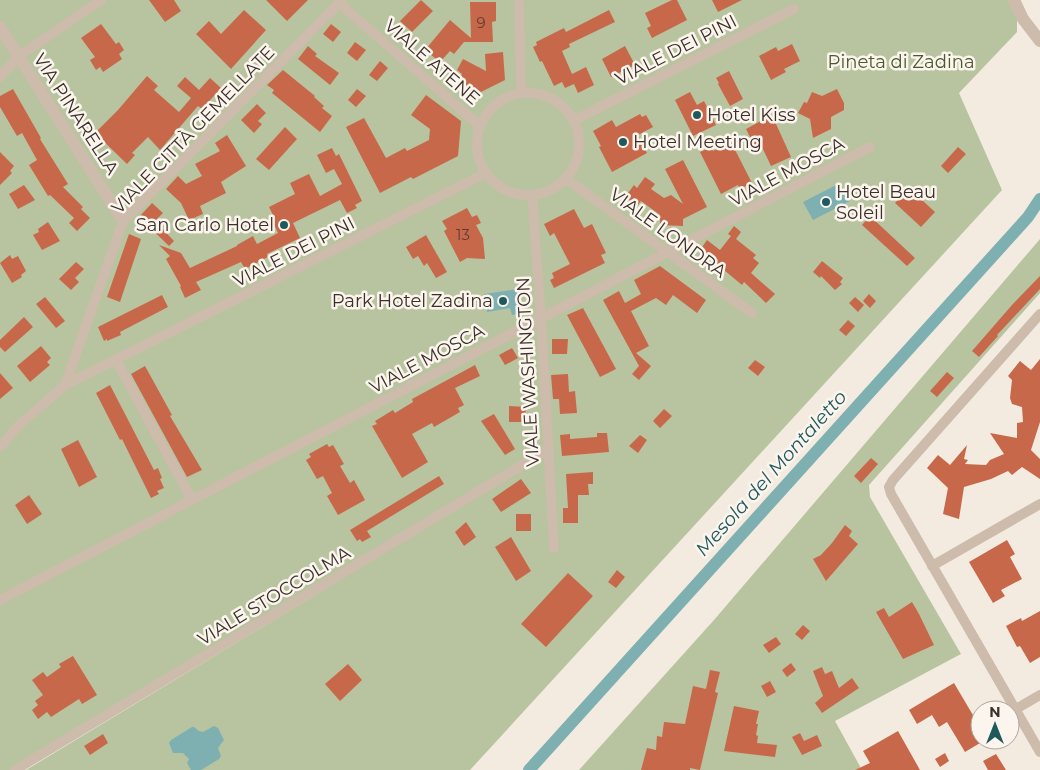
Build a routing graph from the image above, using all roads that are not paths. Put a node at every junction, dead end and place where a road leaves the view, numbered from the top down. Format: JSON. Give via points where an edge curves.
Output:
{"nodes":[{"id":1,"x":101,"y":0,"type":"edge"},
{"id":2,"x":520,"y":0,"type":"edge"},
{"id":3,"x":1014,"y":0,"type":"edge"},
{"id":4,"x":341,"y":1,"type":"edge"},
{"id":5,"x":794,"y":9,"type":"dead end"},
{"id":6,"x":0,"y":27,"type":"edge"},
{"id":7,"x":1040,"y":41,"type":"edge"},
{"id":8,"x":18,"y":57,"type":"junction"},
{"id":9,"x":0,"y":77,"type":"edge"},
{"id":10,"x":520,"y":93,"type":"junction"},
{"id":11,"x":573,"y":120,"type":"junction"},
{"id":12,"x":480,"y":126,"type":"junction"},
{"id":13,"x":870,"y":147,"type":"dead end"},
{"id":14,"x":486,"y":173,"type":"junction"},
{"id":15,"x":565,"y":178,"type":"junction"},
{"id":16,"x":532,"y":194,"type":"junction"},
{"id":17,"x":123,"y":220,"type":"junction"},
{"id":18,"x":667,"y":253,"type":"junction"},
{"id":19,"x":752,"y":313,"type":"dead end"},
{"id":20,"x":1040,"y":314,"type":"edge"},
{"id":21,"x":542,"y":318,"type":"junction"},
{"id":22,"x":116,"y":360,"type":"junction"},
{"id":23,"x":65,"y":385,"type":"junction"},
{"id":24,"x":0,"y":447,"type":"edge"},
{"id":25,"x":549,"y":449,"type":"junction"},
{"id":26,"x":192,"y":500,"type":"junction"},
{"id":27,"x":1040,"y":504,"type":"edge"},
{"id":28,"x":554,"y":548,"type":"dead end"},
{"id":29,"x":932,"y":566,"type":"junction"},
{"id":30,"x":0,"y":600,"type":"edge"},
{"id":31,"x":1040,"y":695,"type":"edge"},
{"id":32,"x":1011,"y":700,"type":"edge"},
{"id":33,"x":1020,"y":707,"type":"edge"},
{"id":34,"x":1020,"y":716,"type":"edge"},
{"id":35,"x":1040,"y":752,"type":"edge"},
{"id":36,"x":15,"y":770,"type":"edge"}],
"edges":[{"from":1,"to":8,"type":"street"},
{"from":2,"to":10,"type":"street"},
{"from":3,"to":7,"type":"street","via":[[1023,19]]},
{"from":4,"to":12,"type":"street","name":"VIALE ATENE"},
{"from":4,"to":17,"type":"street","name":"VIALE CITTÀ GEMELLATE"},
{"from":5,"to":11,"type":"street","name":"VIALE DEI PINI"},
{"from":6,"to":8,"type":"street","name":"VIA PINARELLA"},
{"from":8,"to":9,"type":"street"},
{"from":8,"to":17,"type":"street","name":"VIA PINARELLA"},
{"from":10,"to":11,"type":"street","via":[[551,98]]},
{"from":10,"to":12,"type":"street","via":[[496,104]]},
{"from":11,"to":15,"type":"street","via":[[578,135],[578,151],[574,166]]},
{"from":12,"to":14,"type":"street","via":[[477,150]]},
{"from":13,"to":18,"type":"street","name":"VIALE MOSCA"},
{"from":14,"to":16,"type":"street","via":[[498,185],[514,193]]},
{"from":14,"to":22,"type":"street","name":"VIALE DEI PINI"},
{"from":15,"to":16,"type":"street","via":[[551,188]]},
{"from":15,"to":18,"type":"street","name":"VIALE LONDRA"},
{"from":16,"to":21,"type":"street","name":"VIALE WASHINGTON"},
{"from":17,"to":23,"type":"street","name":"VIALE CITTÀ GEMELLATE"},
{"from":18,"to":19,"type":"street","name":"VIALE LONDRA"},
{"from":18,"to":21,"type":"street","name":"VIALE MOSCA"},
{"from":20,"to":29,"type":"street","via":[[893,480],[890,494]]},
{"from":21,"to":25,"type":"street","name":"VIALE WASHINGTON"},
{"from":21,"to":26,"type":"street","name":"VIALE MOSCA"},
{"from":22,"to":23,"type":"street","name":"VIALE DEI PINI"},
{"from":22,"to":26,"type":"street"},
{"from":23,"to":24,"type":"street","name":"VIALE DEI PINI","via":[[18,426]]},
{"from":25,"to":28,"type":"street","name":"VIALE WASHINGTON"},
{"from":25,"to":36,"type":"street","name":"VIALE STOCCOLMA"},
{"from":26,"to":30,"type":"street","name":"VIALE MOSCA"},
{"from":27,"to":29,"type":"street"},
{"from":29,"to":32,"type":"street"},
{"from":31,"to":33,"type":"street"},
{"from":34,"to":35,"type":"street"}]}
